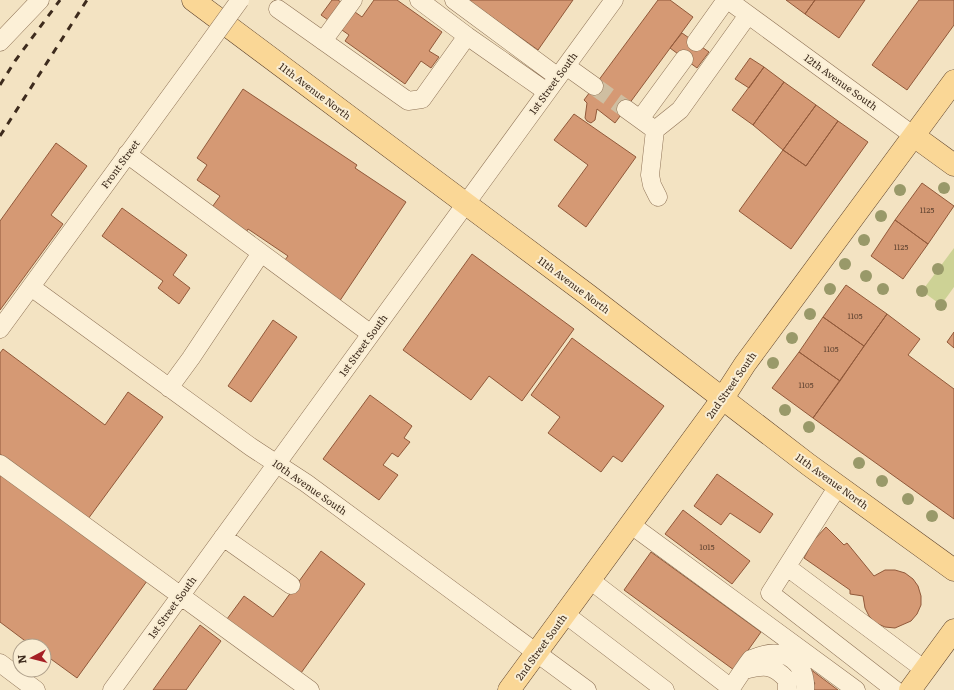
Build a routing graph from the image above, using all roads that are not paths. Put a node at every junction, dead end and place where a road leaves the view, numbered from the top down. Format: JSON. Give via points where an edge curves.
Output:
{"nodes":[{"id":1,"x":40,"y":0,"type":"edge"},
{"id":2,"x":194,"y":0,"type":"edge"},
{"id":3,"x":240,"y":0,"type":"edge"},
{"id":4,"x":353,"y":0,"type":"edge"},
{"id":5,"x":420,"y":0,"type":"edge"},
{"id":6,"x":454,"y":0,"type":"edge"},
{"id":7,"x":614,"y":0,"type":"edge"},
{"id":8,"x":727,"y":0,"type":"edge"},
{"id":9,"x":278,"y":9,"type":"dead end"},
{"id":10,"x":748,"y":15,"type":"junction"},
{"id":11,"x":467,"y":36,"type":"junction"},
{"id":12,"x":323,"y":41,"type":"junction"},
{"id":13,"x":0,"y":42,"type":"edge"},
{"id":14,"x":696,"y":42,"type":"dead end"},
{"id":15,"x":684,"y":59,"type":"dead end"},
{"id":16,"x":562,"y":71,"type":"junction"},
{"id":17,"x":954,"y":81,"type":"edge"},
{"id":18,"x":594,"y":86,"type":"tunnel mouth"},
{"id":19,"x":547,"y":92,"type":"junction"},
{"id":20,"x":626,"y":109,"type":"tunnel mouth"},
{"id":21,"x":640,"y":119,"type":"junction"},
{"id":22,"x":655,"y":130,"type":"junction"},
{"id":23,"x":914,"y":136,"type":"junction"},
{"id":24,"x":127,"y":154,"type":"junction"},
{"id":25,"x":954,"y":165,"type":"edge"},
{"id":26,"x":658,"y":198,"type":"dead end"},
{"id":27,"x":465,"y":204,"type":"junction"},
{"id":28,"x":261,"y":253,"type":"junction"},
{"id":29,"x":31,"y":287,"type":"junction"},
{"id":30,"x":0,"y":329,"type":"edge"},
{"id":31,"x":371,"y":334,"type":"junction"},
{"id":32,"x":169,"y":388,"type":"junction"},
{"id":33,"x":723,"y":398,"type":"junction"},
{"id":34,"x":0,"y":464,"type":"edge"},
{"id":35,"x":276,"y":464,"type":"junction"},
{"id":36,"x":838,"y":486,"type":"junction"},
{"id":37,"x":630,"y":524,"type":"junction"},
{"id":38,"x":223,"y":537,"type":"junction"},
{"id":39,"x":787,"y":567,"type":"junction"},
{"id":40,"x":954,"y":570,"type":"edge"},
{"id":41,"x":590,"y":580,"type":"junction"},
{"id":42,"x":291,"y":585,"type":"dead end"},
{"id":43,"x":770,"y":593,"type":"junction"},
{"id":44,"x":180,"y":595,"type":"junction"},
{"id":45,"x":565,"y":614,"type":"junction"},
{"id":46,"x":754,"y":615,"type":"junction"},
{"id":47,"x":954,"y":630,"type":"edge"},
{"id":48,"x":537,"y":653,"type":"junction"},
{"id":49,"x":0,"y":663,"type":"edge"},
{"id":50,"x":744,"y":670,"type":"junction"},
{"id":51,"x":925,"y":670,"type":"junction"},
{"id":52,"x":730,"y":689,"type":"edge"},
{"id":53,"x":36,"y":690,"type":"edge"},
{"id":54,"x":112,"y":690,"type":"edge"},
{"id":55,"x":310,"y":690,"type":"edge"},
{"id":56,"x":509,"y":690,"type":"edge"},
{"id":57,"x":588,"y":690,"type":"edge"},
{"id":58,"x":665,"y":690,"type":"edge"},
{"id":59,"x":787,"y":690,"type":"edge"},
{"id":60,"x":805,"y":690,"type":"edge"},
{"id":61,"x":856,"y":690,"type":"edge"},
{"id":62,"x":895,"y":690,"type":"edge"},
{"id":63,"x":910,"y":690,"type":"edge"}],
"edges":[{"from":1,"to":13,"type":"street"},
{"from":2,"to":27,"type":"main road","name":"11th Avenue North"},
{"from":3,"to":24,"type":"street","name":"Front Street","bridge":true},
{"from":4,"to":12,"type":"street"},
{"from":5,"to":11,"type":"street"},
{"from":6,"to":16,"type":"street"},
{"from":7,"to":16,"type":"street","name":"1st Street South"},
{"from":8,"to":10,"type":"street","name":"12th Avenue South"},
{"from":8,"to":14,"type":"street"},
{"from":9,"to":12,"type":"street"},
{"from":10,"to":22,"type":"street","via":[[680,110]]},
{"from":10,"to":23,"type":"street","name":"12th Avenue South"},
{"from":11,"to":12,"type":"street","via":[[422,99],[408,101]]},
{"from":11,"to":19,"type":"street"},
{"from":15,"to":21,"type":"street"},
{"from":16,"to":18,"type":"street"},
{"from":16,"to":19,"type":"street","name":"1st Street South"},
{"from":17,"to":23,"type":"main road","name":"2nd Street South"},
{"from":19,"to":27,"type":"street","name":"1st Street South"},
{"from":20,"to":21,"type":"street"},
{"from":21,"to":22,"type":"street"},
{"from":22,"to":26,"type":"street","via":[[650,175]]},
{"from":23,"to":25,"type":"main road","name":"12th Avenue South"},
{"from":23,"to":33,"type":"main road","name":"2nd Street South","via":[[745,364]]},
{"from":24,"to":28,"type":"street"},
{"from":24,"to":29,"type":"street","name":"Front Street"},
{"from":27,"to":31,"type":"street","name":"1st Street South"},
{"from":27,"to":33,"type":"main road","name":"11th Avenue North"},
{"from":28,"to":31,"type":"street"},
{"from":28,"to":32,"type":"street","via":[[192,358]]},
{"from":29,"to":30,"type":"street","name":"Front Street"},
{"from":29,"to":32,"type":"street","name":"10th Avenue South"},
{"from":31,"to":35,"type":"street","name":"1st Street South"},
{"from":32,"to":35,"type":"street","name":"10th Avenue South"},
{"from":33,"to":36,"type":"main road","name":"11th Avenue North"},
{"from":33,"to":37,"type":"main road","name":"2nd Street South"},
{"from":34,"to":44,"type":"street"},
{"from":35,"to":38,"type":"street","name":"1st Street South"},
{"from":35,"to":48,"type":"street","name":"10th Avenue South","via":[[306,483]]},
{"from":36,"to":39,"type":"street"},
{"from":36,"to":40,"type":"main road","name":"11th Avenue North"},
{"from":37,"to":41,"type":"main road","name":"2nd Street South"},
{"from":37,"to":46,"type":"street"},
{"from":38,"to":42,"type":"street"},
{"from":38,"to":44,"type":"street","name":"1st Street South"},
{"from":39,"to":43,"type":"street"},
{"from":39,"to":51,"type":"street"},
{"from":41,"to":45,"type":"main road","name":"2nd Street South"},
{"from":41,"to":52,"type":"street"},
{"from":43,"to":46,"type":"street"},
{"from":43,"to":62,"type":"street"},
{"from":44,"to":54,"type":"street","name":"1st Street South"},
{"from":44,"to":55,"type":"street"},
{"from":45,"to":48,"type":"main road","name":"2nd Street South"},
{"from":45,"to":58,"type":"street"},
{"from":46,"to":61,"type":"street"},
{"from":47,"to":51,"type":"main road"},
{"from":48,"to":56,"type":"main road","name":"2nd Street South"},
{"from":48,"to":57,"type":"street","name":"10th Avenue South"},
{"from":49,"to":53,"type":"street"},
{"from":50,"to":52,"type":"street"},
{"from":50,"to":59,"type":"street","via":[[756,667],[772,668],[787,680]]},
{"from":50,"to":60,"type":"street","via":[[750,660],[775,653],[782,654],[799,666],[804,677]]},
{"from":51,"to":63,"type":"main road"}]}
